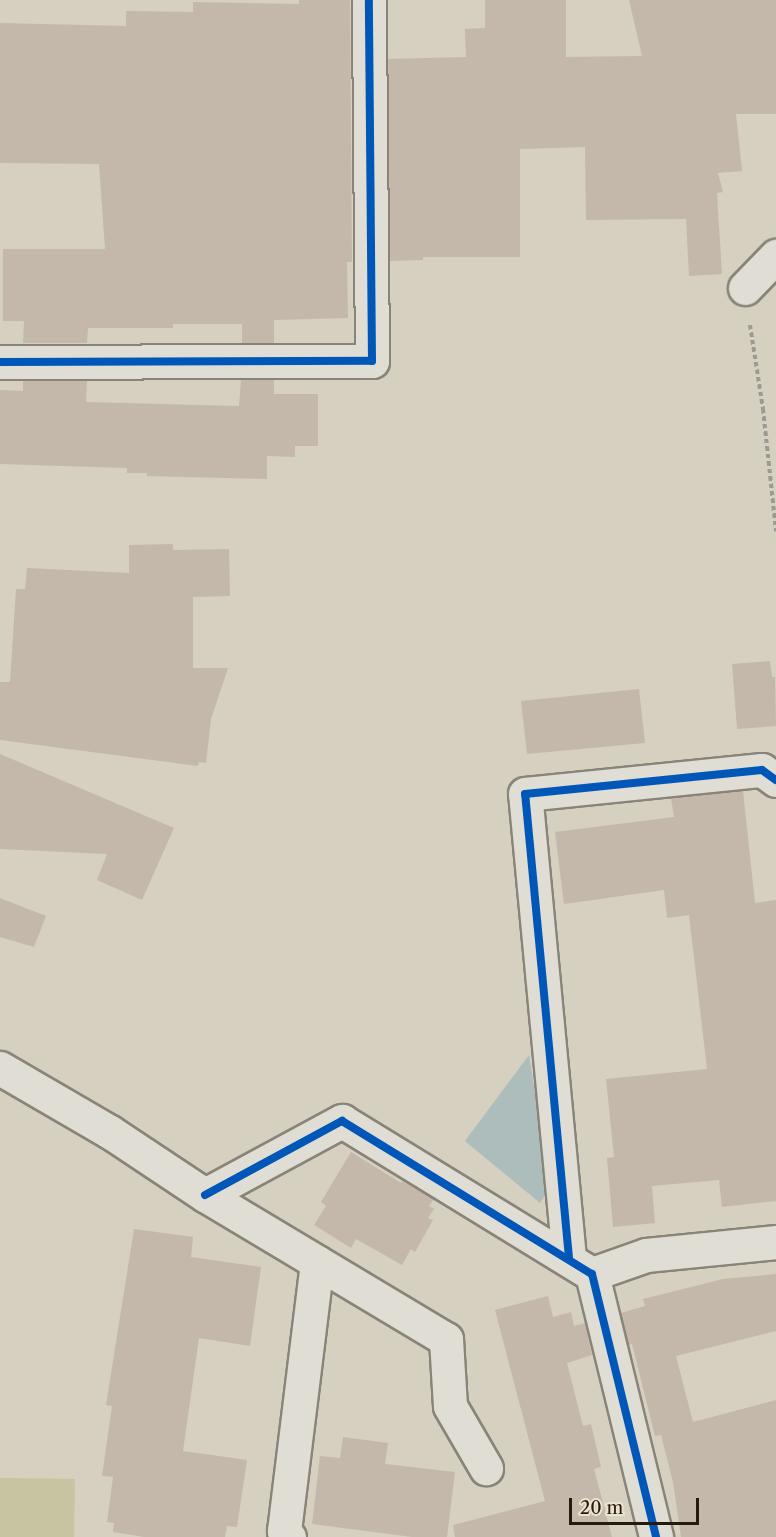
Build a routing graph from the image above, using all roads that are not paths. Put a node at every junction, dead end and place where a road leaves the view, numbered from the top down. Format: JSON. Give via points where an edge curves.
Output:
{"nodes":[{"id":1,"x":369,"y":0,"type":"edge"},
{"id":2,"x":776,"y":256,"type":"edge"},
{"id":3,"x":745,"y":288,"type":"road end"},
{"id":4,"x":0,"y":362,"type":"edge"},
{"id":5,"x":776,"y":780,"type":"edge"},
{"id":6,"x":0,"y":1068,"type":"edge"},
{"id":7,"x":205,"y":1195,"type":"junction"},
{"id":8,"x":776,"y":1242,"type":"edge"},
{"id":9,"x":317,"y":1262,"type":"junction"},
{"id":10,"x":581,"y":1266,"type":"junction"},
{"id":11,"x":486,"y":1468,"type":"dead end"},
{"id":12,"x":289,"y":1537,"type":"edge"},
{"id":13,"x":656,"y":1537,"type":"edge"}],
"edges":[{"from":1,"to":4,"type":"street","via":[[372,361]]},
{"from":2,"to":3,"type":"street"},
{"from":5,"to":10,"type":"street","via":[[762,770],[525,794]]},
{"from":6,"to":7,"type":"street","via":[[110,1132]]},
{"from":7,"to":9,"type":"street"},
{"from":7,"to":10,"type":"street","via":[[342,1121]]},
{"from":8,"to":10,"type":"street"},
{"from":9,"to":11,"type":"street","via":[[446,1339],[450,1406]]},
{"from":9,"to":12,"type":"street","via":[[284,1531]]},
{"from":10,"to":13,"type":"street"}]}
